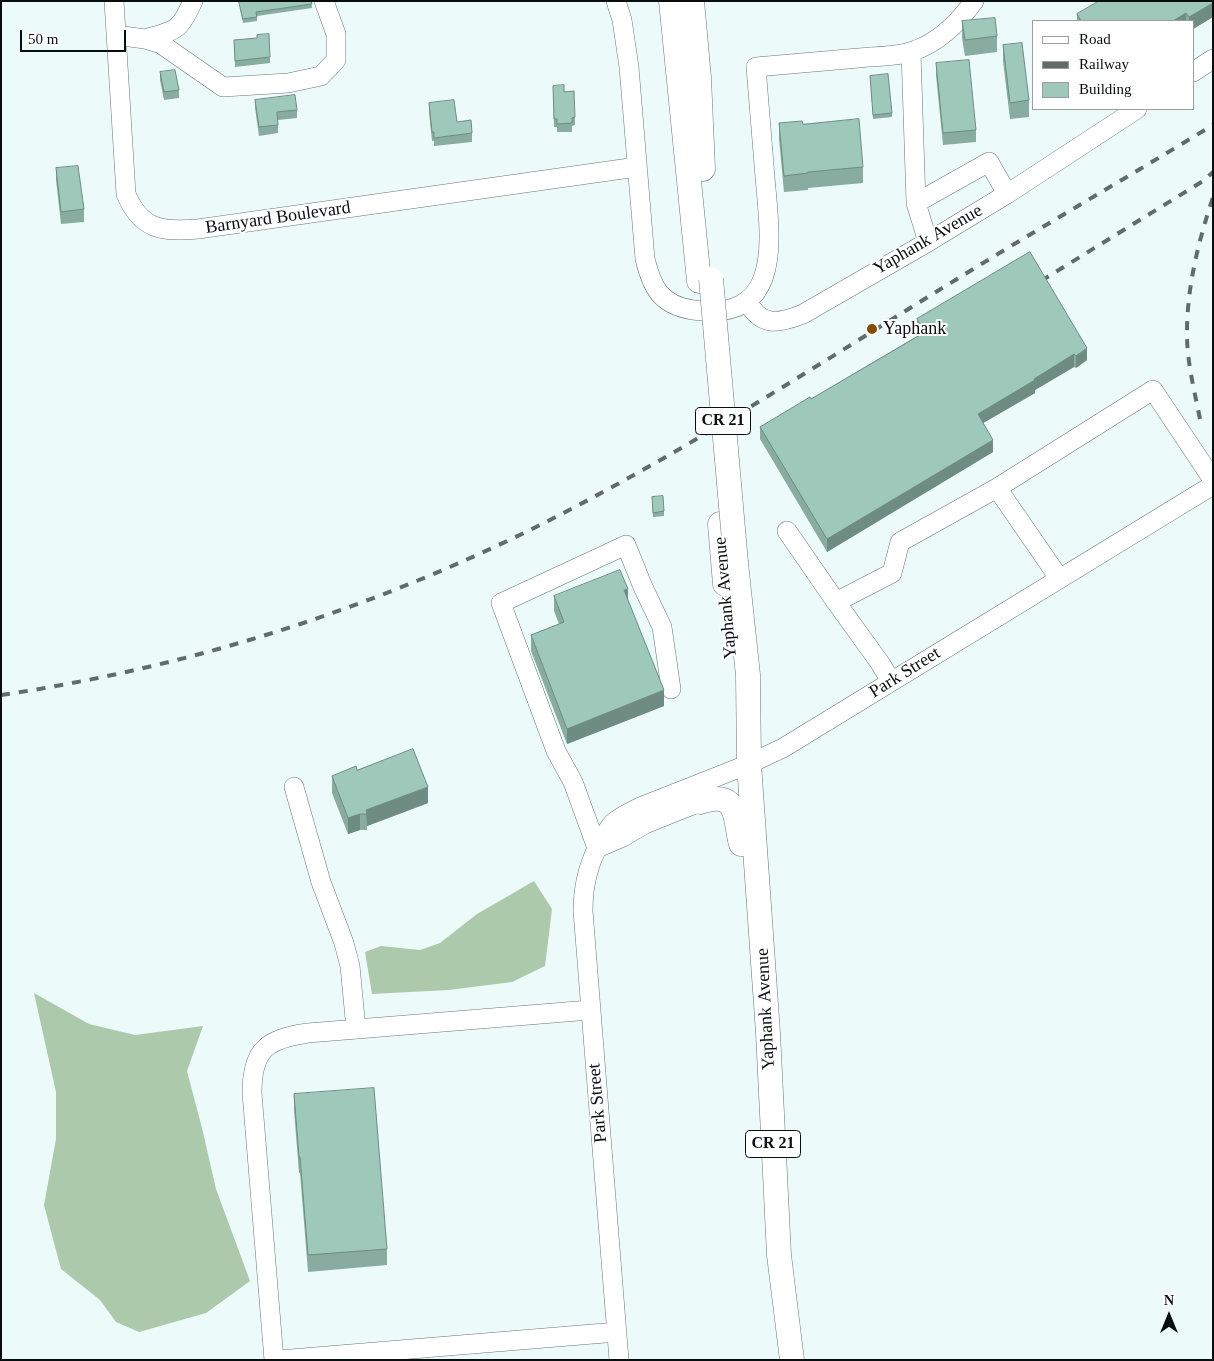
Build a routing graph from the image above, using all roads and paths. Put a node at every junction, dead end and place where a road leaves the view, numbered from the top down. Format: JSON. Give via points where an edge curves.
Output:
{"nodes":[{"id":1,"x":114,"y":1,"type":"edge"},
{"id":2,"x":193,"y":1,"type":"edge"},
{"id":3,"x":324,"y":1,"type":"edge"},
{"id":4,"x":616,"y":1,"type":"edge"},
{"id":5,"x":671,"y":1,"type":"edge"},
{"id":6,"x":692,"y":1,"type":"edge"},
{"id":7,"x":974,"y":1,"type":"edge"},
{"id":8,"x":116,"y":35,"type":"junction"},
{"id":9,"x":145,"y":39,"type":"junction"},
{"id":10,"x":911,"y":52,"type":"junction"},
{"id":11,"x":1213,"y":59,"type":"edge"},
{"id":12,"x":1194,"y":71,"type":"edge"},
{"id":13,"x":1135,"y":110,"type":"edge"},
{"id":14,"x":637,"y":167,"type":"junction"},
{"id":15,"x":1007,"y":194,"type":"junction"},
{"id":16,"x":916,"y":204,"type":"junction"},
{"id":17,"x":928,"y":242,"type":"junction"},
{"id":18,"x":705,"y":280,"type":"junction"},
{"id":19,"x":747,"y":301,"type":"junction"},
{"id":20,"x":1213,"y":480,"type":"edge"},
{"id":21,"x":1213,"y":485,"type":"edge"},
{"id":22,"x":997,"y":488,"type":"junction"},
{"id":23,"x":787,"y":531,"type":"dead end"},
{"id":24,"x":1060,"y":578,"type":"junction"},
{"id":25,"x":836,"y":602,"type":"junction"},
{"id":26,"x":891,"y":681,"type":"junction"},
{"id":27,"x":672,"y":689,"type":"dead end"},
{"id":28,"x":749,"y":764,"type":"junction"},
{"id":29,"x":294,"y":787,"type":"dead end"},
{"id":30,"x":700,"y":802,"type":"joint"},
{"id":31,"x":597,"y":848,"type":"junction"},
{"id":32,"x":760,"y":908,"type":"junction"},
{"id":33,"x":590,"y":1010,"type":"junction"},
{"id":34,"x":356,"y":1029,"type":"junction"},
{"id":35,"x":779,"y":1254,"type":"junction"},
{"id":36,"x":617,"y":1332,"type":"junction"},
{"id":37,"x":274,"y":1360,"type":"edge"},
{"id":38,"x":279,"y":1360,"type":"edge"},
{"id":39,"x":619,"y":1360,"type":"edge"},
{"id":40,"x":776,"y":1360,"type":"edge"},
{"id":41,"x":792,"y":1360,"type":"edge"}],
"edges":[{"from":1,"to":8,"type":"street","name":"Barnyard Boulevard"},
{"from":2,"to":9,"type":"street","via":[[176,30]]},
{"from":3,"to":9,"type":"street","via":[[336,34],[336,60],[321,76],[288,83],[223,87],[161,44]]},
{"from":4,"to":14,"type":"street","via":[[629,67]]},
{"from":5,"to":18,"type":"main road","name":"Yaphank Avenue","number":"CR 21"},
{"from":6,"to":18,"type":"main road","name":"Yaphank Avenue","number":"CR 21","via":[[699,78]]},
{"from":7,"to":10,"type":"street","via":[[948,30]]},
{"from":8,"to":9,"type":"street"},
{"from":8,"to":14,"type":"street","name":"Barnyard Boulevard","via":[[126,194],[140,217],[155,227],[198,229]]},
{"from":10,"to":16,"type":"street"},
{"from":10,"to":19,"type":"street","via":[[756,66],[769,258],[763,281]]},
{"from":11,"to":12,"type":"street"},
{"from":13,"to":15,"type":"street","name":"Yaphank Avenue"},
{"from":14,"to":19,"type":"street","via":[[645,259],[653,286],[673,304],[695,310],[730,308]]},
{"from":15,"to":16,"type":"street","via":[[989,162]]},
{"from":15,"to":17,"type":"street","name":"Yaphank Avenue"},
{"from":16,"to":17,"type":"street"},
{"from":17,"to":19,"type":"street","name":"Yaphank Avenue","via":[[793,318],[765,320],[757,316]]},
{"from":18,"to":28,"type":"main road","name":"Yaphank Avenue","number":"CR 21","via":[[730,564],[748,675]]},
{"from":20,"to":22,"type":"street","via":[[1153,390]]},
{"from":21,"to":24,"type":"street","name":"Park Street"},
{"from":22,"to":24,"type":"street"},
{"from":22,"to":25,"type":"street","via":[[900,542],[892,573]]},
{"from":23,"to":25,"type":"street"},
{"from":24,"to":26,"type":"street","name":"Park Street"},
{"from":25,"to":26,"type":"street"},
{"from":26,"to":28,"type":"street","name":"Park Street","via":[[783,748]]},
{"from":27,"to":31,"type":"street","via":[[662,627],[626,545],[501,603],[556,751],[573,782]]},
{"from":28,"to":31,"type":"street","name":"Park Street","via":[[625,814],[612,824]]},
{"from":28,"to":32,"type":"main road","name":"Yaphank Avenue","number":"CR 21"},
{"from":29,"to":34,"type":"street","via":[[321,882],[350,966]]},
{"from":30,"to":31,"type":"street"},
{"from":30,"to":32,"type":"main road","via":[[723,800],[734,809],[738,835]]},
{"from":31,"to":33,"type":"street","name":"Park Street","via":[[586,876],[583,900]]},
{"from":32,"to":35,"type":"main road","name":"Yaphank Avenue","number":"CR 21"},
{"from":33,"to":34,"type":"street"},
{"from":33,"to":36,"type":"street","name":"Park Street"},
{"from":34,"to":37,"type":"street","via":[[283,1038],[260,1054],[253,1071],[252,1093]]},
{"from":35,"to":40,"type":"main road","name":"Yaphank Avenue","number":"CR 21"},
{"from":35,"to":41,"type":"main road","name":"Yaphank Avenue","number":"CR 21"},
{"from":36,"to":38,"type":"street"},
{"from":36,"to":39,"type":"street","name":"Park Street"}]}
